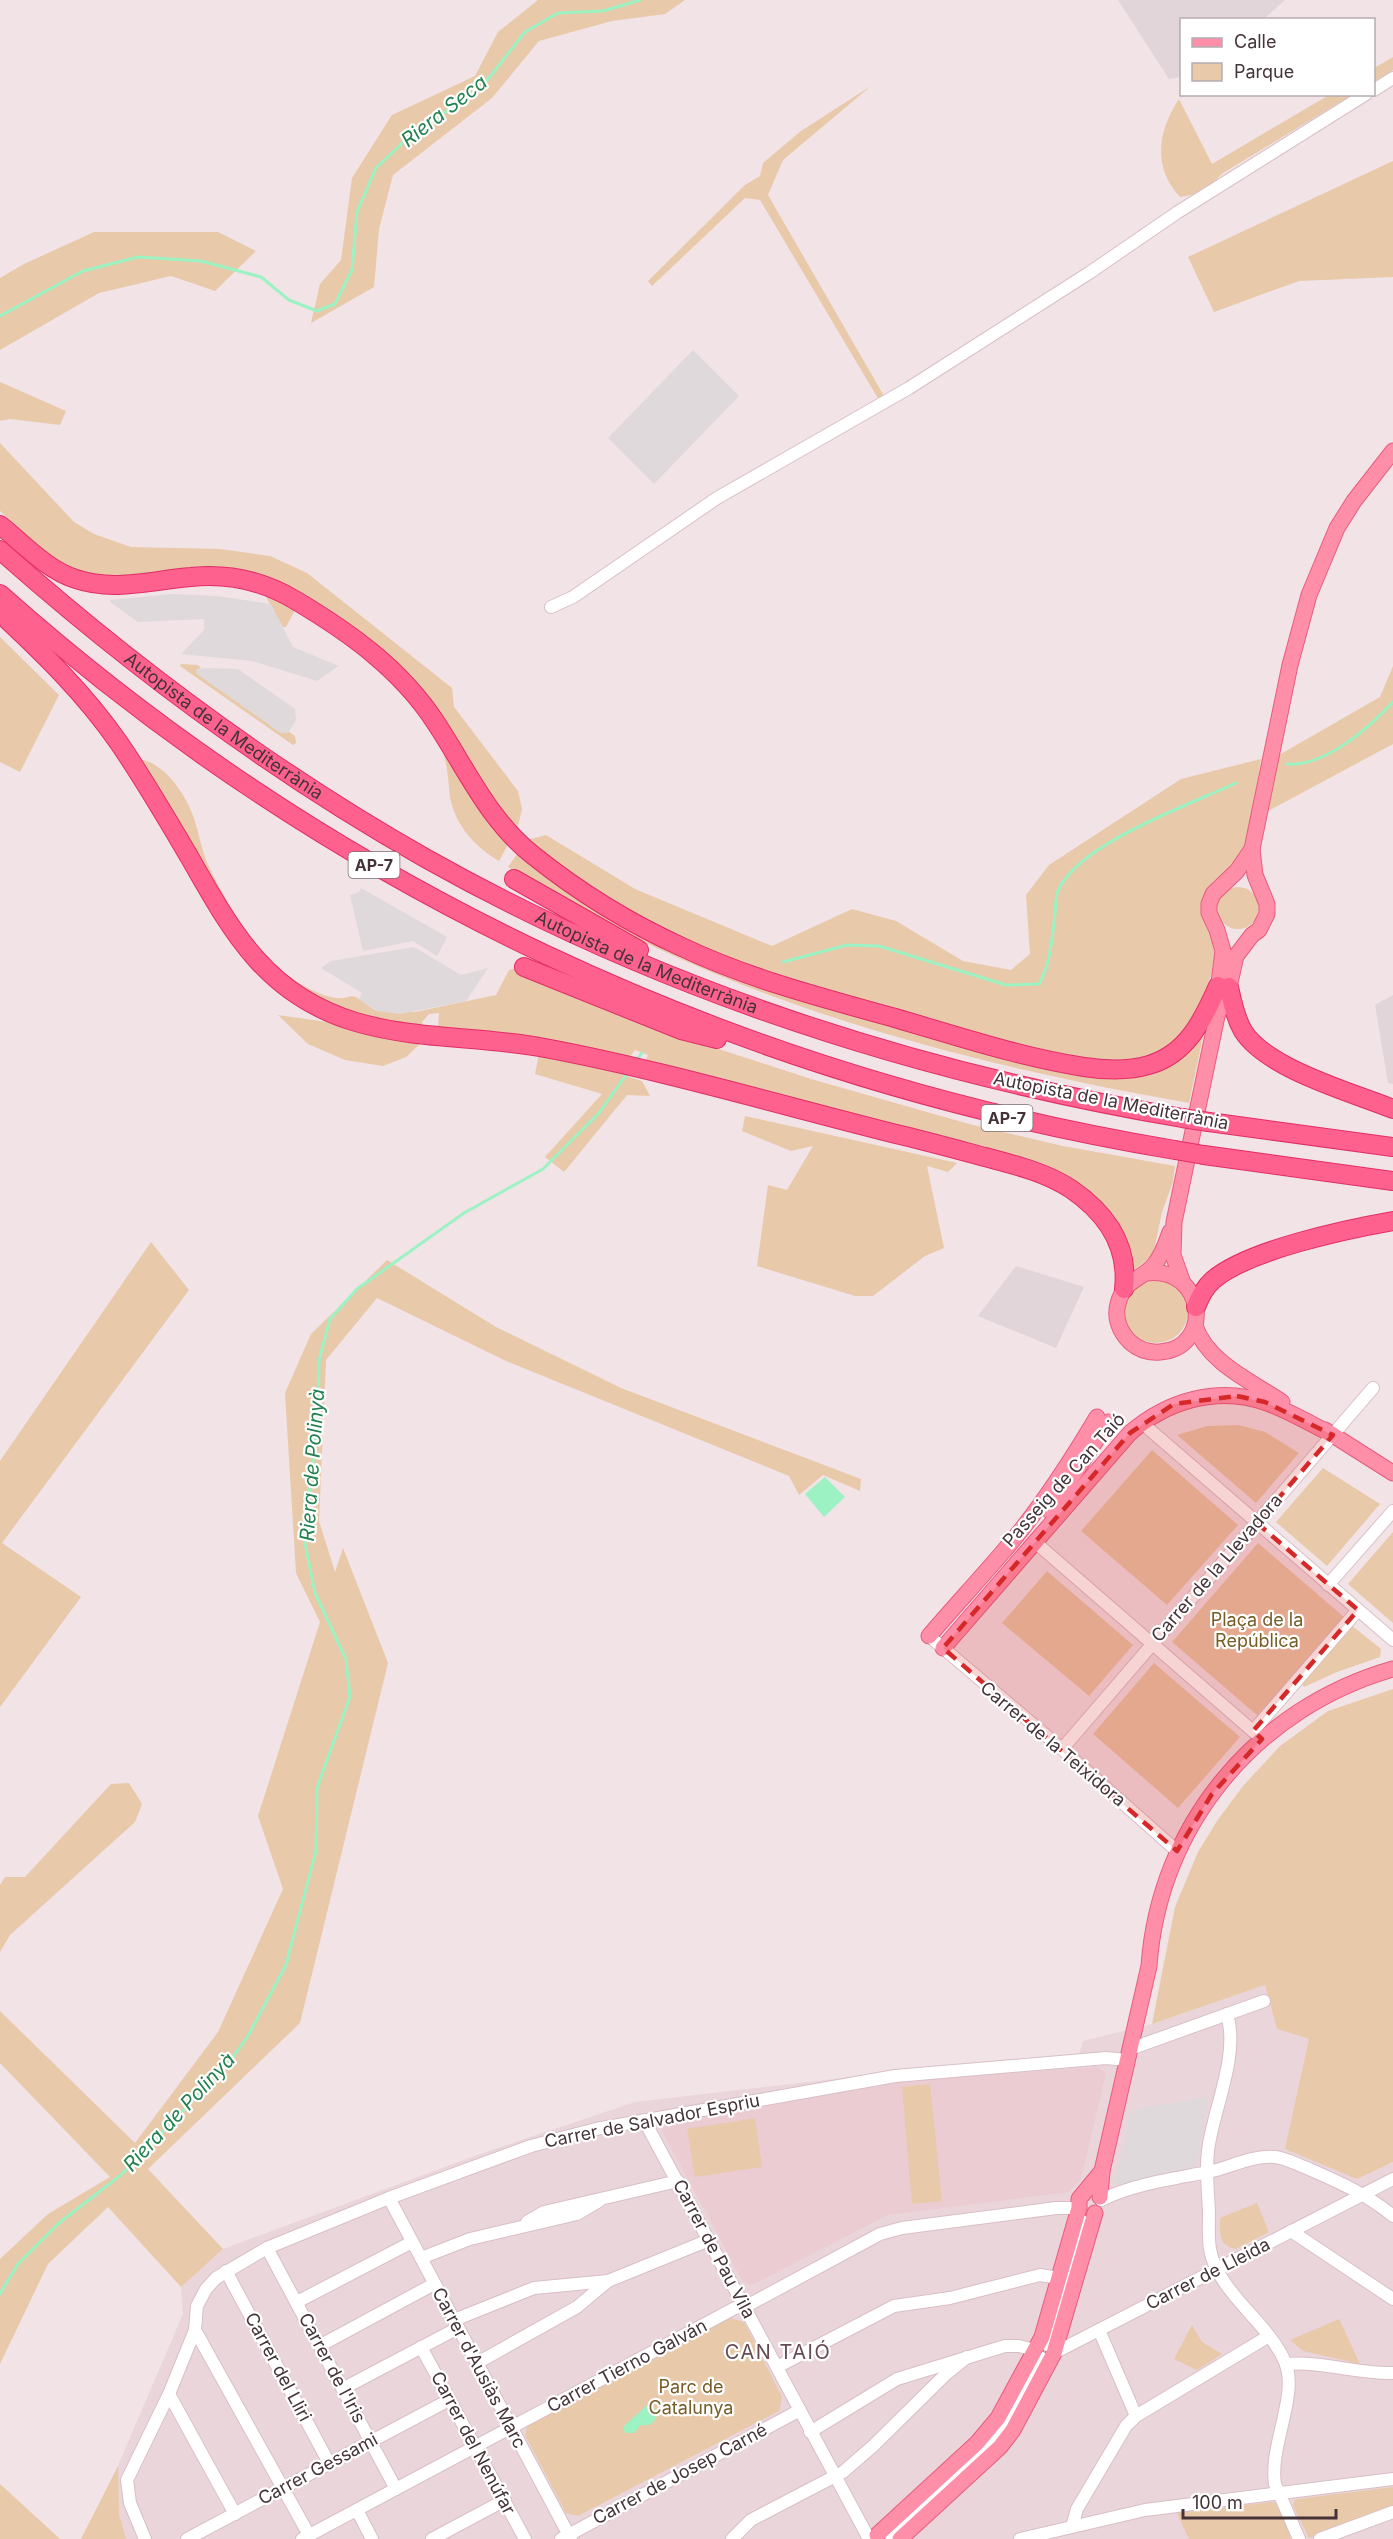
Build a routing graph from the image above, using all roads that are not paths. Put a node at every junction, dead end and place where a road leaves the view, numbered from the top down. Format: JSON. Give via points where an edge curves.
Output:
{"nodes":[{"id":1,"x":1393,"y":78,"type":"edge"},
{"id":2,"x":1375,"y":89,"type":"edge"},
{"id":3,"x":1363,"y":96,"type":"edge"},
{"id":4,"x":1393,"y":451,"type":"edge"},
{"id":5,"x":0,"y":525,"type":"edge"},
{"id":6,"x":0,"y":532,"type":"edge"},
{"id":7,"x":0,"y":550,"type":"edge"},
{"id":8,"x":72,"y":588,"type":"dead end"},
{"id":9,"x":0,"y":594,"type":"edge"},
{"id":10,"x":551,"y":607,"type":"dead end"},
{"id":11,"x":0,"y":613,"type":"edge"},
{"id":12,"x":1252,"y":849,"type":"junction"},
{"id":13,"x":514,"y":879,"type":"dead end"},
{"id":14,"x":1220,"y":887,"type":"junction"},
{"id":15,"x":1263,"y":894,"type":"junction"},
{"id":16,"x":1217,"y":930,"type":"junction"},
{"id":17,"x":1252,"y":935,"type":"junction"},
{"id":18,"x":524,"y":967,"type":"dead end"},
{"id":19,"x":700,"y":987,"type":"junction"},
{"id":20,"x":1223,"y":987,"type":"junction"},
{"id":21,"x":795,"y":1057,"type":"junction"},
{"id":22,"x":1393,"y":1108,"type":"edge"},
{"id":23,"x":1393,"y":1147,"type":"edge"},
{"id":24,"x":1393,"y":1181,"type":"edge"},
{"id":25,"x":1393,"y":1221,"type":"edge"},
{"id":26,"x":1174,"y":1222,"type":"junction"},
{"id":27,"x":1146,"y":1273,"type":"junction"},
{"id":28,"x":1184,"y":1283,"type":"junction"},
{"id":29,"x":1125,"y":1289,"type":"junction"},
{"id":30,"x":1196,"y":1307,"type":"junction"},
{"id":31,"x":1195,"y":1326,"type":"junction"},
{"id":32,"x":1172,"y":1350,"type":"junction"},
{"id":33,"x":1215,"y":1358,"type":"junction"},
{"id":34,"x":1373,"y":1388,"type":"dead end"},
{"id":35,"x":1142,"y":1423,"type":"junction"},
{"id":36,"x":1333,"y":1435,"type":"junction"},
{"id":37,"x":1393,"y":1473,"type":"edge"},
{"id":38,"x":1393,"y":1511,"type":"edge"},
{"id":39,"x":1257,"y":1523,"type":"junction"},
{"id":40,"x":1035,"y":1542,"type":"junction"},
{"id":41,"x":1328,"y":1585,"type":"junction"},
{"id":42,"x":1358,"y":1610,"type":"junction"},
{"id":43,"x":929,"y":1636,"type":"joint"},
{"id":44,"x":1393,"y":1640,"type":"edge"},
{"id":45,"x":947,"y":1643,"type":"junction"},
{"id":46,"x":1152,"y":1644,"type":"junction"},
{"id":47,"x":1393,"y":1669,"type":"edge"},
{"id":48,"x":1257,"y":1735,"type":"junction"},
{"id":49,"x":1062,"y":1749,"type":"junction"},
{"id":50,"x":1177,"y":1851,"type":"junction"},
{"id":51,"x":1264,"y":2001,"type":"dead end"},
{"id":52,"x":1227,"y":2014,"type":"junction"},
{"id":53,"x":1128,"y":2054,"type":"junction"},
{"id":54,"x":644,"y":2120,"type":"junction"},
{"id":55,"x":1207,"y":2172,"type":"junction"},
{"id":56,"x":1393,"y":2179,"type":"edge"},
{"id":57,"x":678,"y":2181,"type":"junction"},
{"id":58,"x":1363,"y":2195,"type":"junction"},
{"id":59,"x":388,"y":2198,"type":"junction"},
{"id":60,"x":1088,"y":2206,"type":"junction"},
{"id":61,"x":1388,"y":2207,"type":"edge"},
{"id":62,"x":1059,"y":2209,"type":"junction"},
{"id":63,"x":1393,"y":2216,"type":"edge"},
{"id":64,"x":1291,"y":2231,"type":"junction"},
{"id":65,"x":709,"y":2240,"type":"junction"},
{"id":66,"x":412,"y":2242,"type":"junction"},
{"id":67,"x":267,"y":2247,"type":"junction"},
{"id":68,"x":421,"y":2258,"type":"junction"},
{"id":69,"x":1218,"y":2269,"type":"junction"},
{"id":70,"x":226,"y":2271,"type":"junction"},
{"id":71,"x":1059,"y":2278,"type":"junction"},
{"id":72,"x":608,"y":2281,"type":"junction"},
{"id":73,"x":434,"y":2284,"type":"junction"},
{"id":74,"x":1393,"y":2299,"type":"edge"},
{"id":75,"x":297,"y":2302,"type":"junction"},
{"id":76,"x":744,"y":2305,"type":"junction"},
{"id":77,"x":456,"y":2324,"type":"junction"},
{"id":78,"x":195,"y":2330,"type":"junction"},
{"id":79,"x":1099,"y":2330,"type":"junction"},
{"id":80,"x":1269,"y":2336,"type":"junction"},
{"id":81,"x":321,"y":2345,"type":"junction"},
{"id":82,"x":422,"y":2347,"type":"junction"},
{"id":83,"x":1045,"y":2352,"type":"junction"},
{"id":84,"x":967,"y":2357,"type":"junction"},
{"id":85,"x":477,"y":2363,"type":"junction"},
{"id":86,"x":1286,"y":2364,"type":"junction"},
{"id":87,"x":934,"y":2366,"type":"junction"},
{"id":88,"x":777,"y":2367,"type":"junction"},
{"id":89,"x":1393,"y":2373,"type":"edge"},
{"id":90,"x":933,"y":2386,"type":"junction"},
{"id":91,"x":344,"y":2388,"type":"junction"},
{"id":92,"x":169,"y":2394,"type":"junction"},
{"id":93,"x":449,"y":2400,"type":"junction"},
{"id":94,"x":800,"y":2410,"type":"junction"},
{"id":95,"x":1136,"y":2416,"type":"junction"},
{"id":96,"x":511,"y":2428,"type":"junction"},
{"id":97,"x":810,"y":2432,"type":"junction"},
{"id":98,"x":371,"y":2441,"type":"junction"},
{"id":99,"x":476,"y":2447,"type":"junction"},
{"id":100,"x":329,"y":2463,"type":"junction"},
{"id":101,"x":835,"y":2477,"type":"junction"},
{"id":102,"x":1393,"y":2479,"type":"edge"},
{"id":103,"x":284,"y":2487,"type":"junction"},
{"id":104,"x":396,"y":2489,"type":"junction"},
{"id":105,"x":1280,"y":2493,"type":"junction"},
{"id":106,"x":504,"y":2500,"type":"junction"},
{"id":107,"x":357,"y":2510,"type":"junction"},
{"id":108,"x":1393,"y":2512,"type":"edge"},
{"id":109,"x":235,"y":2514,"type":"junction"},
{"id":110,"x":1072,"y":2527,"type":"junction"},
{"id":111,"x":306,"y":2537,"type":"edge"},
{"id":112,"x":567,"y":2538,"type":"edge"},
{"id":113,"x":881,"y":2538,"type":"edge"},
{"id":114,"x":145,"y":2539,"type":"edge"},
{"id":115,"x":188,"y":2539,"type":"edge"},
{"id":116,"x":372,"y":2539,"type":"edge"},
{"id":117,"x":432,"y":2539,"type":"edge"},
{"id":118,"x":525,"y":2539,"type":"edge"},
{"id":119,"x":732,"y":2539,"type":"edge"},
{"id":120,"x":1020,"y":2539,"type":"edge"},
{"id":121,"x":1299,"y":2539,"type":"edge"},
{"id":122,"x":1320,"y":2539,"type":"edge"}],
"edges":[{"from":1,"to":2,"type":"street"},
{"from":3,"to":10,"type":"street","via":[[918,382],[717,498],[573,597]]},
{"from":4,"to":12,"type":"main road","via":[[1337,528],[1309,595],[1290,665]]},
{"from":5,"to":20,"type":"highway","via":[[42,560],[76,579],[115,585],[193,576],[235,578],[271,588],[311,610],[369,650],[404,682],[435,721],[489,810],[518,842],[570,883],[622,916],[735,970],[921,1026],[1083,1067],[1132,1068],[1169,1056],[1191,1038]]},
{"from":6,"to":8,"type":"highway"},
{"from":7,"to":19,"type":"highway","name":"Autopista de la Mediterrània","number":"AP-7","via":[[174,694],[362,821],[491,893]]},
{"from":9,"to":21,"type":"highway","name":"Autopista de la Mediterrània","number":"AP-7","via":[[168,730],[277,806],[404,882],[493,930],[618,989]]},
{"from":11,"to":29,"type":"highway","via":[[60,671],[99,716],[150,789],[228,925],[265,969],[297,995],[336,1015],[373,1026],[543,1047],[951,1148],[1051,1178],[1080,1196],[1112,1230],[1126,1264]]},
{"from":12,"to":14,"type":"main road"},
{"from":12,"to":15,"type":"main road","via":[[1255,875]]},
{"from":13,"to":19,"type":"highway"},
{"from":14,"to":15,"type":"main road","via":[[1238,880],[1248,882]]},
{"from":14,"to":16,"type":"main road","via":[[1209,904]]},
{"from":15,"to":17,"type":"main road","via":[[1267,914]]},
{"from":16,"to":17,"type":"main road","via":[[1234,938]]},
{"from":16,"to":20,"type":"main road","via":[[1223,951]]},
{"from":17,"to":20,"type":"main road","via":[[1236,956]]},
{"from":18,"to":21,"type":"highway","via":[[681,1030]]},
{"from":19,"to":23,"type":"highway","name":"Autopista de la Mediterrània","number":"AP-7","bridge":true,"via":[[819,1029],[936,1064],[1086,1100],[1182,1118]]},
{"from":20,"to":22,"type":"highway","via":[[1243,1031],[1267,1055]]},
{"from":20,"to":26,"type":"main road"},
{"from":21,"to":24,"type":"highway","name":"Autopista de la Mediterrània","number":"AP-7","bridge":true,"via":[[989,1114],[1204,1155]]},
{"from":25,"to":30,"type":"highway","via":[[1320,1237],[1235,1267],[1206,1286]]},
{"from":26,"to":27,"type":"main road","via":[[1159,1259]]},
{"from":26,"to":28,"type":"main road","via":[[1173,1255]]},
{"from":27,"to":28,"type":"main road","via":[[1172,1275]]},
{"from":27,"to":29,"type":"main road"},
{"from":28,"to":30,"type":"main road"},
{"from":29,"to":32,"type":"main road","via":[[1117,1308],[1122,1333],[1142,1350]]},
{"from":30,"to":31,"type":"main road"},
{"from":31,"to":32,"type":"main road","via":[[1184,1342]]},
{"from":31,"to":33,"type":"main road"},
{"from":32,"to":33,"type":"main road"},
{"from":33,"to":36,"type":"main road"},
{"from":34,"to":36,"type":"street","name":"Carrer de la Llevadora"},
{"from":35,"to":36,"type":"main road","name":"Passeig de Can Taió","via":[[1174,1404],[1214,1395],[1237,1396],[1265,1402]]},
{"from":35,"to":39,"type":"street"},
{"from":35,"to":40,"type":"main road","name":"Passeig de Can Taió"},
{"from":36,"to":37,"type":"main road"},
{"from":36,"to":39,"type":"street","name":"Carrer de la Llevadora"},
{"from":38,"to":41,"type":"street"},
{"from":39,"to":41,"type":"street"},
{"from":39,"to":46,"type":"street","name":"Carrer de la Llevadora"},
{"from":40,"to":45,"type":"main road","name":"Passeig de Can Taió"},
{"from":40,"to":46,"type":"street"},
{"from":41,"to":42,"type":"street"},
{"from":42,"to":44,"type":"street"},
{"from":42,"to":48,"type":"street"},
{"from":43,"to":45,"type":"street","name":"Carrer de la Teixidora"},
{"from":43,"to":45,"type":"main road","name":"Passeig de Can Taió","via":[[1002,1553],[1103,1419],[1043,1520],[956,1625]]},
{"from":45,"to":49,"type":"street","name":"Carrer de la Teixidora"},
{"from":46,"to":48,"type":"street"},
{"from":46,"to":49,"type":"street","name":"Carrer de la Llevadora"},
{"from":47,"to":48,"type":"main road","via":[[1322,1697]]},
{"from":48,"to":50,"type":"main road","via":[[1212,1794]]},
{"from":49,"to":50,"type":"street","name":"Carrer de la Teixidora"},
{"from":50,"to":53,"type":"main road","via":[[1158,1902],[1149,1966]]},
{"from":51,"to":52,"type":"street","name":"Carrer de Salvador Espriu"},
{"from":52,"to":53,"type":"street","name":"Carrer de Salvador Espriu"},
{"from":52,"to":55,"type":"street","via":[[1232,2038],[1210,2136]]},
{"from":53,"to":54,"type":"street","name":"Carrer de Salvador Espriu","via":[[896,2076]]},
{"from":53,"to":60,"type":"main road","via":[[1102,2171]]},
{"from":54,"to":57,"type":"street","name":"Carrer de Pau Vila"},
{"from":54,"to":59,"type":"street","name":"Carrer de Salvador Espriu","via":[[531,2146]]},
{"from":55,"to":58,"type":"street","name":"Carrer Tierno Galván","via":[[1276,2157]]},
{"from":55,"to":60,"type":"street","name":"Carrer Tierno Galván","via":[[1145,2185]]},
{"from":55,"to":69,"type":"street","via":[[1210,2248]]},
{"from":56,"to":58,"type":"street","name":"Carrer de Lleida"},
{"from":57,"to":65,"type":"street","name":"Carrer de Pau Vila"},
{"from":57,"to":68,"type":"street","via":[[544,2212],[519,2227],[470,2239]]},
{"from":58,"to":61,"type":"street","name":"Carrer Tierno Galván"},
{"from":58,"to":64,"type":"street","name":"Carrer de Lleida"},
{"from":59,"to":66,"type":"street","name":"Carrer d'Ausiàs Marc"},
{"from":59,"to":67,"type":"street","name":"Carrer de Salvador Espriu"},
{"from":60,"to":62,"type":"street","name":"Carrer Tierno Galván"},
{"from":60,"to":62,"type":"street"},
{"from":60,"to":71,"type":"main road"},
{"from":60,"to":83,"type":"main road"},
{"from":61,"to":63,"type":"street","name":"Carrer Tierno Galván"},
{"from":62,"to":76,"type":"street","name":"Carrer Tierno Galván","via":[[892,2230]]},
{"from":64,"to":69,"type":"street","name":"Carrer de Lleida"},
{"from":64,"to":74,"type":"street"},
{"from":65,"to":72,"type":"street"},
{"from":65,"to":76,"type":"street","name":"Carrer de Pau Vila"},
{"from":66,"to":68,"type":"street","name":"Carrer d'Ausiàs Marc"},
{"from":66,"to":75,"type":"street"},
{"from":67,"to":70,"type":"street","name":"Carrer de Salvador Espriu"},
{"from":67,"to":75,"type":"street","name":"Carrer de l'Iris"},
{"from":68,"to":73,"type":"street","name":"Carrer d'Ausiàs Marc"},
{"from":69,"to":79,"type":"street","name":"Carrer de Lleida"},
{"from":69,"to":80,"type":"street"},
{"from":70,"to":78,"type":"street","name":"Carrer de Salvador Espriu","via":[[206,2289],[197,2306]]},
{"from":70,"to":100,"type":"street","name":"Carrer del Lliri"},
{"from":71,"to":83,"type":"main road","via":[[1045,2328]]},
{"from":71,"to":88,"type":"street","via":[[1040,2275],[950,2298],[894,2306]]},
{"from":72,"to":77,"type":"street","via":[[534,2288]]},
{"from":72,"to":85,"type":"street","via":[[577,2307]]},
{"from":73,"to":77,"type":"street","name":"Carrer d'Ausiàs Marc"},
{"from":73,"to":81,"type":"street"},
{"from":75,"to":81,"type":"street","name":"Carrer de l'Iris"},
{"from":76,"to":88,"type":"street","name":"Carrer de Pau Vila"},
{"from":76,"to":96,"type":"street","name":"Carrer Tierno Galván"},
{"from":77,"to":82,"type":"street"},
{"from":77,"to":85,"type":"street","name":"Carrer d'Ausiàs Marc"},
{"from":78,"to":92,"type":"street"},
{"from":78,"to":103,"type":"street"},
{"from":79,"to":83,"type":"street","name":"Carrer de Lleida"},
{"from":79,"to":95,"type":"street"},
{"from":80,"to":86,"type":"street"},
{"from":80,"to":95,"type":"street"},
{"from":81,"to":91,"type":"street","name":"Carrer de l'Iris"},
{"from":82,"to":91,"type":"street"},
{"from":82,"to":93,"type":"street","name":"Carrer del Nenúfar"},
{"from":83,"to":84,"type":"street","via":[[1011,2345]]},
{"from":83,"to":113,"type":"main road","via":[[993,2426]]},
{"from":83,"to":113,"type":"main road","via":[[1007,2439]]},
{"from":84,"to":87,"type":"street"},
{"from":84,"to":90,"type":"street"},
{"from":85,"to":96,"type":"street","name":"Carrer d'Ausiàs Marc"},
{"from":86,"to":89,"type":"street"},
{"from":86,"to":105,"type":"street","via":[[1289,2388],[1273,2467]]},
{"from":87,"to":90,"type":"street","via":[[940,2373]]},
{"from":87,"to":97,"type":"street","via":[[897,2379]]},
{"from":88,"to":94,"type":"street","name":"Carrer de Pau Vila"},
{"from":90,"to":101,"type":"street","via":[[873,2446]]},
{"from":91,"to":98,"type":"street","name":"Carrer de l'Iris"},
{"from":92,"to":109,"type":"street"},
{"from":92,"to":114,"type":"street","via":[[127,2480],[130,2503]]},
{"from":93,"to":98,"type":"street","name":"Carrer Gessami"},
{"from":93,"to":99,"type":"street","name":"Carrer del Nenúfar"},
{"from":94,"to":97,"type":"street","name":"Carrer de Pau Vila"},
{"from":94,"to":112,"type":"street","name":"Carrer de Josep Carné"},
{"from":95,"to":110,"type":"street","via":[[1126,2426],[1077,2509]]},
{"from":96,"to":99,"type":"street","name":"Carrer Tierno Galván"},
{"from":96,"to":112,"type":"street","name":"Carrer d'Ausiàs Marc"},
{"from":97,"to":101,"type":"street","name":"Carrer de Pau Vila"},
{"from":98,"to":100,"type":"street","name":"Carrer Gessami"},
{"from":98,"to":104,"type":"street","name":"Carrer de l'Iris"},
{"from":99,"to":104,"type":"street","name":"Carrer Tierno Galván"},
{"from":99,"to":106,"type":"street","name":"Carrer del Nenúfar"},
{"from":100,"to":103,"type":"street","name":"Carrer Gessami"},
{"from":101,"to":113,"type":"street","name":"Carrer de Pau Vila"},
{"from":101,"to":119,"type":"street","via":[[751,2520]]},
{"from":102,"to":105,"type":"street"},
{"from":103,"to":109,"type":"street","name":"Carrer Gessami"},
{"from":103,"to":111,"type":"street"},
{"from":104,"to":107,"type":"street","name":"Carrer Tierno Galván"},
{"from":105,"to":110,"type":"street","via":[[1145,2510]]},
{"from":105,"to":121,"type":"street"},
{"from":106,"to":117,"type":"street"},
{"from":106,"to":118,"type":"street","name":"Carrer del Nenúfar"},
{"from":107,"to":111,"type":"street","name":"Carrer Tierno Galván"},
{"from":107,"to":116,"type":"street"},
{"from":108,"to":122,"type":"street"},
{"from":109,"to":115,"type":"street","name":"Carrer Gessami"},
{"from":110,"to":120,"type":"street"}]}
